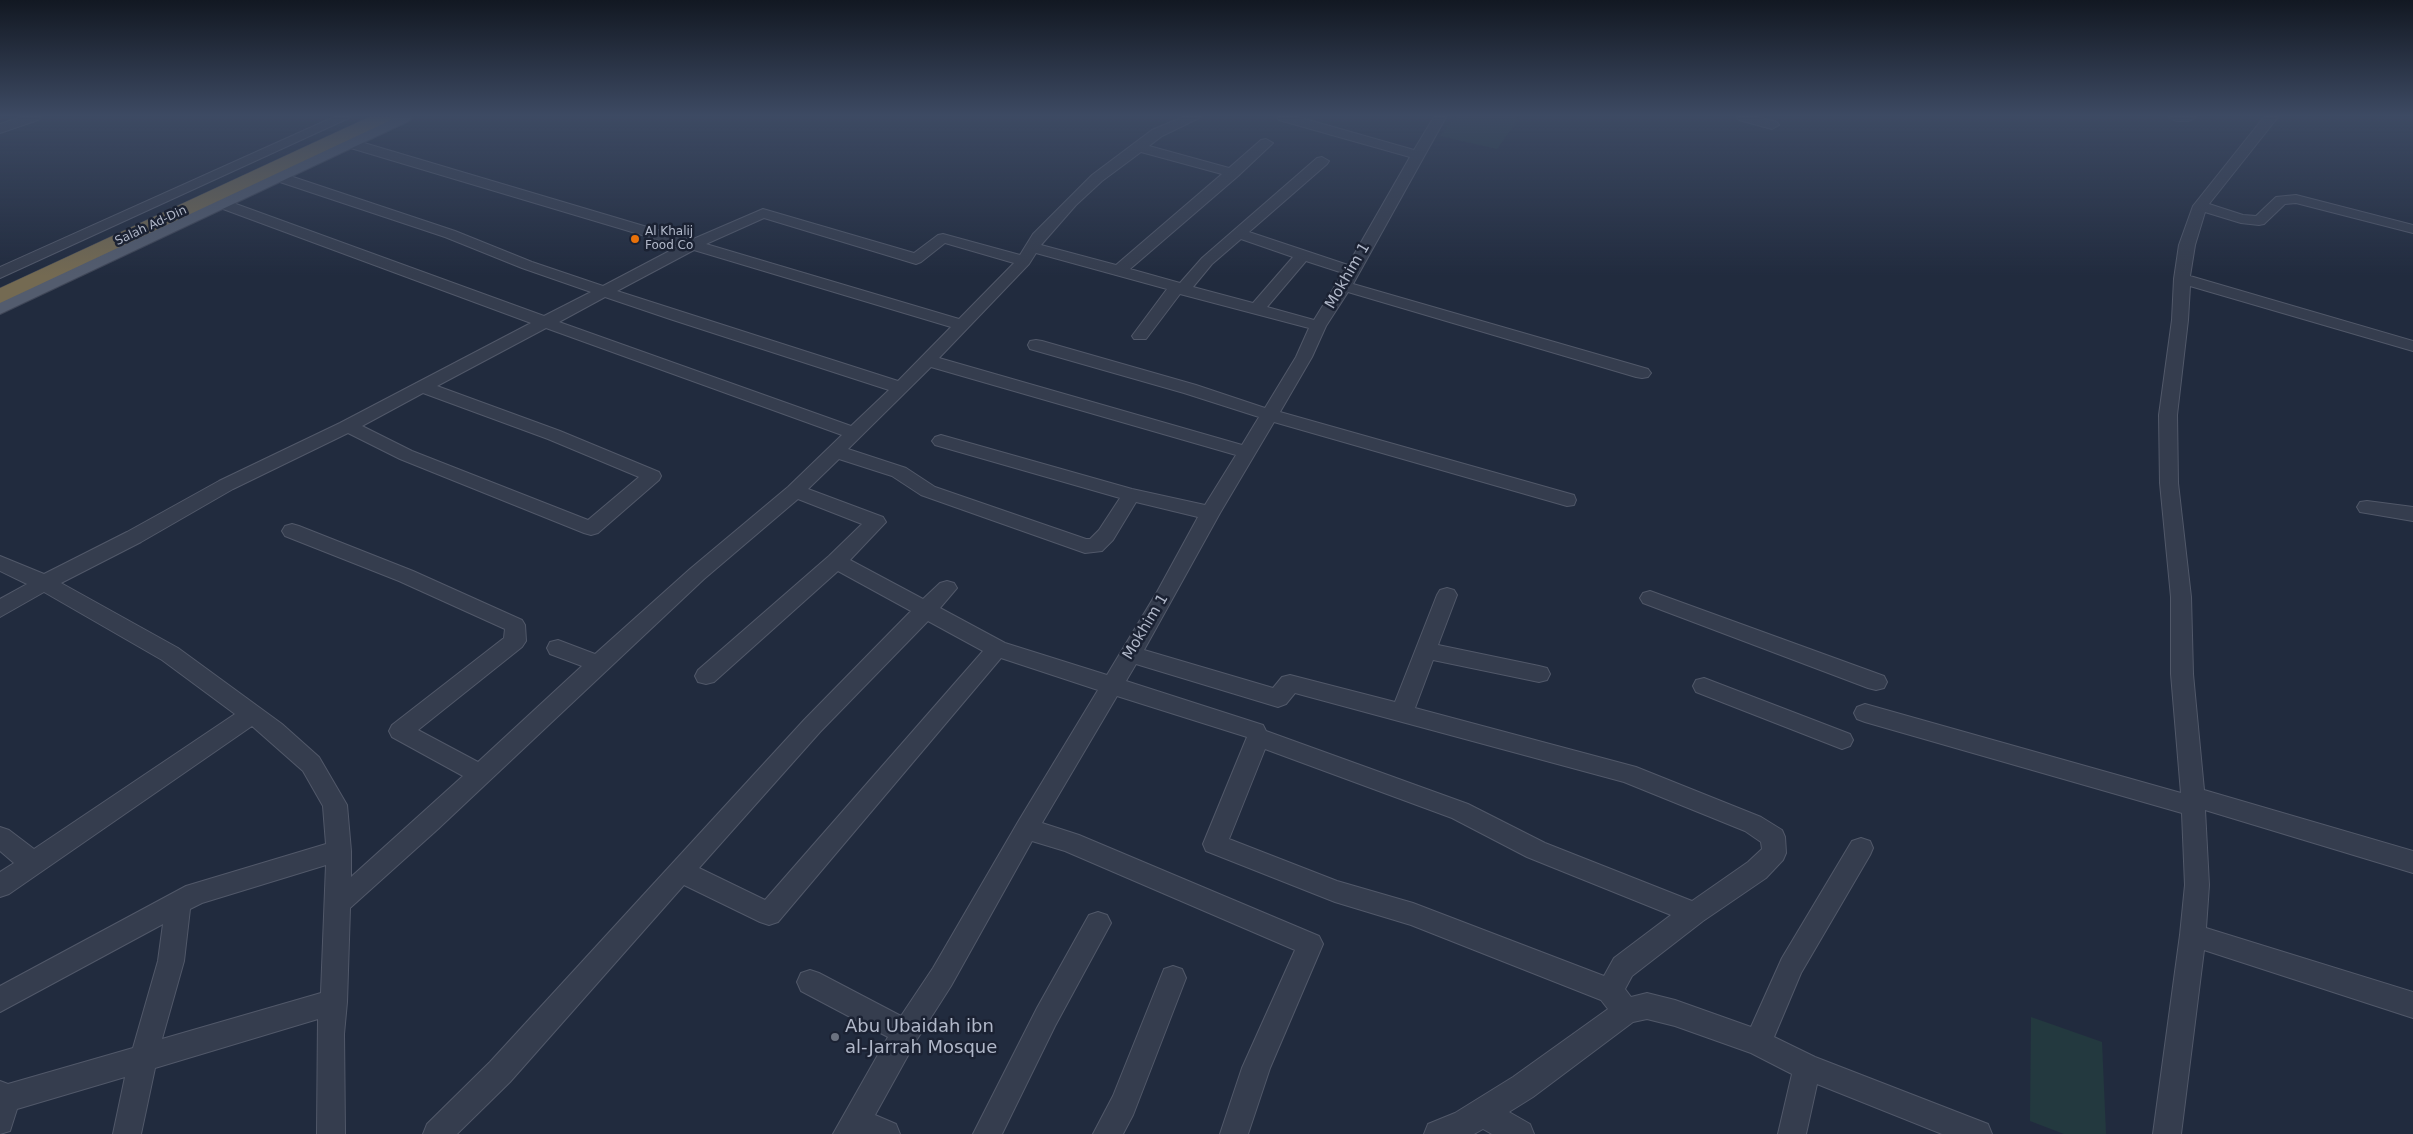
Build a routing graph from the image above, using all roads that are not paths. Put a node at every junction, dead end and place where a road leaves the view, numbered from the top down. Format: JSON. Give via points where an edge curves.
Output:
{"nodes":[{"id":1,"x":227,"y":170,"type":"edge"},
{"id":2,"x":245,"y":170,"type":"edge"},
{"id":3,"x":270,"y":170,"type":"edge"},
{"id":4,"x":289,"y":170,"type":"edge"},
{"id":5,"x":442,"y":170,"type":"edge"},
{"id":6,"x":1108,"y":170,"type":"edge"},
{"id":7,"x":1222,"y":170,"type":"edge"},
{"id":8,"x":1236,"y":170,"type":"edge"},
{"id":9,"x":1312,"y":170,"type":"edge"},
{"id":10,"x":1409,"y":170,"type":"edge"},
{"id":11,"x":2229,"y":170,"type":"edge"},
{"id":12,"x":1233,"y":173,"type":"junction"},
{"id":13,"x":276,"y":176,"type":"junction"},
{"id":14,"x":220,"y":203,"type":"junction"},
{"id":15,"x":2200,"y":206,"type":"junction"},
{"id":16,"x":2413,"y":228,"type":"edge"},
{"id":17,"x":1239,"y":234,"type":"junction"},
{"id":18,"x":692,"y":245,"type":"junction"},
{"id":19,"x":1028,"y":254,"type":"junction"},
{"id":20,"x":1303,"y":255,"type":"junction"},
{"id":21,"x":1118,"y":271,"type":"junction"},
{"id":22,"x":0,"y":273,"type":"edge"},
{"id":23,"x":1348,"y":279,"type":"junction"},
{"id":24,"x":2182,"y":279,"type":"junction"},
{"id":25,"x":0,"y":283,"type":"edge"},
{"id":26,"x":1179,"y":289,"type":"junction"},
{"id":27,"x":606,"y":291,"type":"junction"},
{"id":28,"x":0,"y":296,"type":"edge"},
{"id":29,"x":0,"y":308,"type":"edge"},
{"id":30,"x":1256,"y":309,"type":"junction"},
{"id":31,"x":545,"y":322,"type":"junction"},
{"id":32,"x":962,"y":325,"type":"junction"},
{"id":33,"x":1318,"y":326,"type":"junction"},
{"id":34,"x":1140,"y":336,"type":"dead end"},
{"id":35,"x":1036,"y":345,"type":"dead end"},
{"id":36,"x":2413,"y":346,"type":"edge"},
{"id":37,"x":927,"y":360,"type":"junction"},
{"id":38,"x":1642,"y":373,"type":"dead end"},
{"id":39,"x":422,"y":387,"type":"junction"},
{"id":40,"x":901,"y":388,"type":"junction"},
{"id":41,"x":1269,"y":414,"type":"junction"},
{"id":42,"x":346,"y":427,"type":"junction"},
{"id":43,"x":855,"y":434,"type":"junction"},
{"id":44,"x":941,"y":441,"type":"dead end"},
{"id":45,"x":836,"y":452,"type":"junction"},
{"id":46,"x":1247,"y":452,"type":"junction"},
{"id":47,"x":796,"y":491,"type":"junction"},
{"id":48,"x":1131,"y":495,"type":"junction"},
{"id":49,"x":1567,"y":500,"type":"dead end"},
{"id":50,"x":2367,"y":506,"type":"dead end"},
{"id":51,"x":1210,"y":513,"type":"junction"},
{"id":52,"x":2413,"y":514,"type":"edge"},
{"id":53,"x":292,"y":531,"type":"dead end"},
{"id":54,"x":836,"y":561,"type":"junction"},
{"id":55,"x":0,"y":563,"type":"edge"},
{"id":56,"x":44,"y":583,"type":"junction"},
{"id":57,"x":947,"y":588,"type":"dead end"},
{"id":58,"x":1447,"y":594,"type":"dead end"},
{"id":59,"x":1650,"y":598,"type":"dead end"},
{"id":60,"x":0,"y":609,"type":"edge"},
{"id":61,"x":925,"y":610,"type":"junction"},
{"id":62,"x":558,"y":648,"type":"dead end"},
{"id":63,"x":997,"y":648,"type":"junction"},
{"id":64,"x":1425,"y":650,"type":"junction"},
{"id":65,"x":1130,"y":654,"type":"junction"},
{"id":66,"x":598,"y":664,"type":"junction"},
{"id":67,"x":1539,"y":674,"type":"dead end"},
{"id":68,"x":706,"y":676,"type":"dead end"},
{"id":69,"x":1876,"y":682,"type":"dead end"},
{"id":70,"x":1112,"y":685,"type":"junction"},
{"id":71,"x":1704,"y":686,"type":"dead end"},
{"id":72,"x":1402,"y":712,"type":"junction"},
{"id":73,"x":1865,"y":713,"type":"dead end"},
{"id":74,"x":252,"y":714,"type":"junction"},
{"id":75,"x":1258,"y":737,"type":"junction"},
{"id":76,"x":1842,"y":740,"type":"dead end"},
{"id":77,"x":480,"y":774,"type":"junction"},
{"id":78,"x":2193,"y":801,"type":"junction"},
{"id":79,"x":1026,"y":829,"type":"junction"},
{"id":80,"x":0,"y":837,"type":"edge"},
{"id":81,"x":1861,"y":848,"type":"dead end"},
{"id":82,"x":339,"y":851,"type":"junction"},
{"id":83,"x":2413,"y":862,"type":"edge"},
{"id":84,"x":33,"y":863,"type":"junction"},
{"id":85,"x":682,"y":872,"type":"junction"},
{"id":86,"x":0,"y":886,"type":"edge"},
{"id":87,"x":338,"y":903,"type":"junction"},
{"id":88,"x":178,"y":904,"type":"junction"},
{"id":89,"x":1694,"y":913,"type":"junction"},
{"id":90,"x":1098,"y":923,"type":"dead end"},
{"id":91,"x":2193,"y":935,"type":"junction"},
{"id":92,"x":1173,"y":978,"type":"dead end"},
{"id":93,"x":810,"y":982,"type":"dead end"},
{"id":94,"x":0,"y":1000,"type":"edge"},
{"id":95,"x":1618,"y":1001,"type":"junction"},
{"id":96,"x":334,"y":1002,"type":"junction"},
{"id":97,"x":2413,"y":1005,"type":"edge"},
{"id":98,"x":906,"y":1032,"type":"junction"},
{"id":99,"x":1758,"y":1043,"type":"junction"},
{"id":100,"x":143,"y":1060,"type":"junction"},
{"id":101,"x":1807,"y":1067,"type":"junction"},
{"id":102,"x":2,"y":1105,"type":"edge"},
{"id":103,"x":1483,"y":1113,"type":"junction"},
{"id":104,"x":851,"y":1128,"type":"edge"},
{"id":105,"x":127,"y":1134,"type":"edge"},
{"id":106,"x":331,"y":1134,"type":"edge"},
{"id":107,"x":437,"y":1134,"type":"edge"},
{"id":108,"x":886,"y":1134,"type":"edge"},
{"id":109,"x":987,"y":1134,"type":"edge"},
{"id":110,"x":1107,"y":1134,"type":"edge"},
{"id":111,"x":1234,"y":1134,"type":"edge"},
{"id":112,"x":1438,"y":1134,"type":"edge"},
{"id":113,"x":1520,"y":1134,"type":"edge"},
{"id":114,"x":1792,"y":1134,"type":"edge"},
{"id":115,"x":1978,"y":1134,"type":"edge"},
{"id":116,"x":2167,"y":1134,"type":"edge"}],
"edges":[{"from":1,"to":22,"type":"street"},
{"from":2,"to":25,"type":"highway","name":"Salah Ad-Din"},
{"from":3,"to":28,"type":"highway","name":"Salah Ad-Din"},
{"from":4,"to":13,"type":"main road"},
{"from":5,"to":18,"type":"street"},
{"from":6,"to":19,"type":"street","via":[[1071,202],[1038,237]]},
{"from":7,"to":12,"type":"street"},
{"from":8,"to":12,"type":"street"},
{"from":9,"to":17,"type":"street"},
{"from":10,"to":23,"type":"street","name":"Mokhim 1"},
{"from":11,"to":15,"type":"street"},
{"from":12,"to":21,"type":"street"},
{"from":13,"to":14,"type":"main road"},
{"from":13,"to":27,"type":"street"},
{"from":14,"to":29,"type":"main road"},
{"from":14,"to":31,"type":"street"},
{"from":15,"to":16,"type":"street","via":[[2241,220],[2259,221],[2281,200],[2296,199]]},
{"from":15,"to":24,"type":"street","via":[[2187,245]]},
{"from":17,"to":20,"type":"street"},
{"from":17,"to":26,"type":"street"},
{"from":18,"to":19,"type":"street","via":[[763,213],[916,259],[943,238]]},
{"from":18,"to":27,"type":"street"},
{"from":18,"to":32,"type":"street"},
{"from":19,"to":21,"type":"street"},
{"from":19,"to":32,"type":"street"},
{"from":20,"to":23,"type":"street"},
{"from":20,"to":30,"type":"street"},
{"from":21,"to":26,"type":"street"},
{"from":23,"to":33,"type":"street","name":"Mokhim 1"},
{"from":23,"to":38,"type":"street"},
{"from":24,"to":36,"type":"street"},
{"from":24,"to":78,"type":"street","via":[[2168,415],[2169,483],[2181,597],[2182,674]]},
{"from":26,"to":30,"type":"street"},
{"from":26,"to":34,"type":"street"},
{"from":27,"to":31,"type":"street"},
{"from":27,"to":40,"type":"street"},
{"from":30,"to":33,"type":"street"},
{"from":31,"to":39,"type":"street"},
{"from":31,"to":43,"type":"street"},
{"from":32,"to":37,"type":"street"},
{"from":33,"to":41,"type":"street","name":"Mokhim 1","via":[[1304,357]]},
{"from":35,"to":41,"type":"street"},
{"from":37,"to":40,"type":"street"},
{"from":37,"to":46,"type":"street"},
{"from":39,"to":42,"type":"street"},
{"from":39,"to":42,"type":"street","via":[[554,435],[652,476],[590,528],[406,455]]},
{"from":40,"to":43,"type":"street"},
{"from":41,"to":46,"type":"street","name":"Mokhim 1"},
{"from":41,"to":49,"type":"street"},
{"from":42,"to":56,"type":"street","via":[[226,484],[134,537]]},
{"from":43,"to":45,"type":"street"},
{"from":44,"to":48,"type":"street"},
{"from":45,"to":47,"type":"street"},
{"from":45,"to":48,"type":"street","via":[[899,472],[928,491],[1085,546],[1095,546],[1106,534]]},
{"from":46,"to":51,"type":"street","name":"Mokhim 1"},
{"from":47,"to":54,"type":"street","via":[[876,522]]},
{"from":47,"to":66,"type":"street","via":[[697,574]]},
{"from":48,"to":51,"type":"street"},
{"from":50,"to":52,"type":"street"},
{"from":51,"to":65,"type":"street","name":"Mokhim 1"},
{"from":53,"to":77,"type":"street","via":[[515,624],[515,642],[400,731]]},
{"from":54,"to":61,"type":"street"},
{"from":54,"to":68,"type":"street"},
{"from":55,"to":56,"type":"street"},
{"from":56,"to":60,"type":"street"},
{"from":56,"to":74,"type":"street","via":[[170,654]]},
{"from":57,"to":61,"type":"street"},
{"from":58,"to":64,"type":"street"},
{"from":59,"to":69,"type":"street"},
{"from":61,"to":63,"type":"street"},
{"from":61,"to":85,"type":"street","via":[[812,726]]},
{"from":62,"to":66,"type":"street"},
{"from":63,"to":70,"type":"street"},
{"from":63,"to":85,"type":"street","via":[[769,914]]},
{"from":64,"to":67,"type":"street"},
{"from":64,"to":72,"type":"street"},
{"from":65,"to":70,"type":"street","name":"Mokhim 1"},
{"from":65,"to":72,"type":"street","via":[[1278,698],[1290,684]]},
{"from":66,"to":77,"type":"street"},
{"from":70,"to":75,"type":"street","via":[[1255,731]]},
{"from":70,"to":79,"type":"street","name":"Mokhim 1"},
{"from":71,"to":76,"type":"street"},
{"from":72,"to":89,"type":"street","via":[[1628,774],[1753,824],[1773,837],[1774,853],[1757,870]]},
{"from":73,"to":78,"type":"street"},
{"from":74,"to":82,"type":"street","via":[[311,764],[335,806]]},
{"from":74,"to":84,"type":"street"},
{"from":75,"to":89,"type":"street","via":[[1460,811],[1536,850]]},
{"from":75,"to":95,"type":"street","via":[[1215,844],[1336,892],[1413,914]]},
{"from":77,"to":87,"type":"street"},
{"from":78,"to":83,"type":"street"},
{"from":78,"to":91,"type":"street","via":[[2197,885]]},
{"from":79,"to":98,"type":"street","name":"Mokhim 1","via":[[946,970]]},
{"from":79,"to":111,"type":"street","via":[[1070,842],[1310,944],[1256,1068]]},
{"from":80,"to":84,"type":"street"},
{"from":81,"to":99,"type":"street","via":[[1791,966]]},
{"from":82,"to":87,"type":"street"},
{"from":82,"to":88,"type":"street","via":[[195,894]]},
{"from":84,"to":86,"type":"street"},
{"from":85,"to":107,"type":"street","via":[[500,1072]]},
{"from":87,"to":96,"type":"street"},
{"from":88,"to":94,"type":"street"},
{"from":88,"to":100,"type":"street","via":[[171,960]]},
{"from":89,"to":95,"type":"street","via":[[1623,967]]},
{"from":90,"to":109,"type":"street"},
{"from":91,"to":97,"type":"street"},
{"from":91,"to":116,"type":"street"},
{"from":92,"to":110,"type":"street","via":[[1122,1105]]},
{"from":93,"to":98,"type":"street"},
{"from":95,"to":99,"type":"street","via":[[1666,1011]]},
{"from":95,"to":103,"type":"street","via":[[1523,1088]]},
{"from":96,"to":100,"type":"street"},
{"from":96,"to":106,"type":"street","via":[[330,1034]]},
{"from":98,"to":104,"type":"street","name":"Mokhim 1"},
{"from":99,"to":101,"type":"street"},
{"from":100,"to":102,"type":"street"},
{"from":100,"to":105,"type":"street"},
{"from":101,"to":114,"type":"street"},
{"from":101,"to":115,"type":"street"},
{"from":103,"to":112,"type":"street"},
{"from":103,"to":113,"type":"street"},
{"from":104,"to":108,"type":"street"}]}
